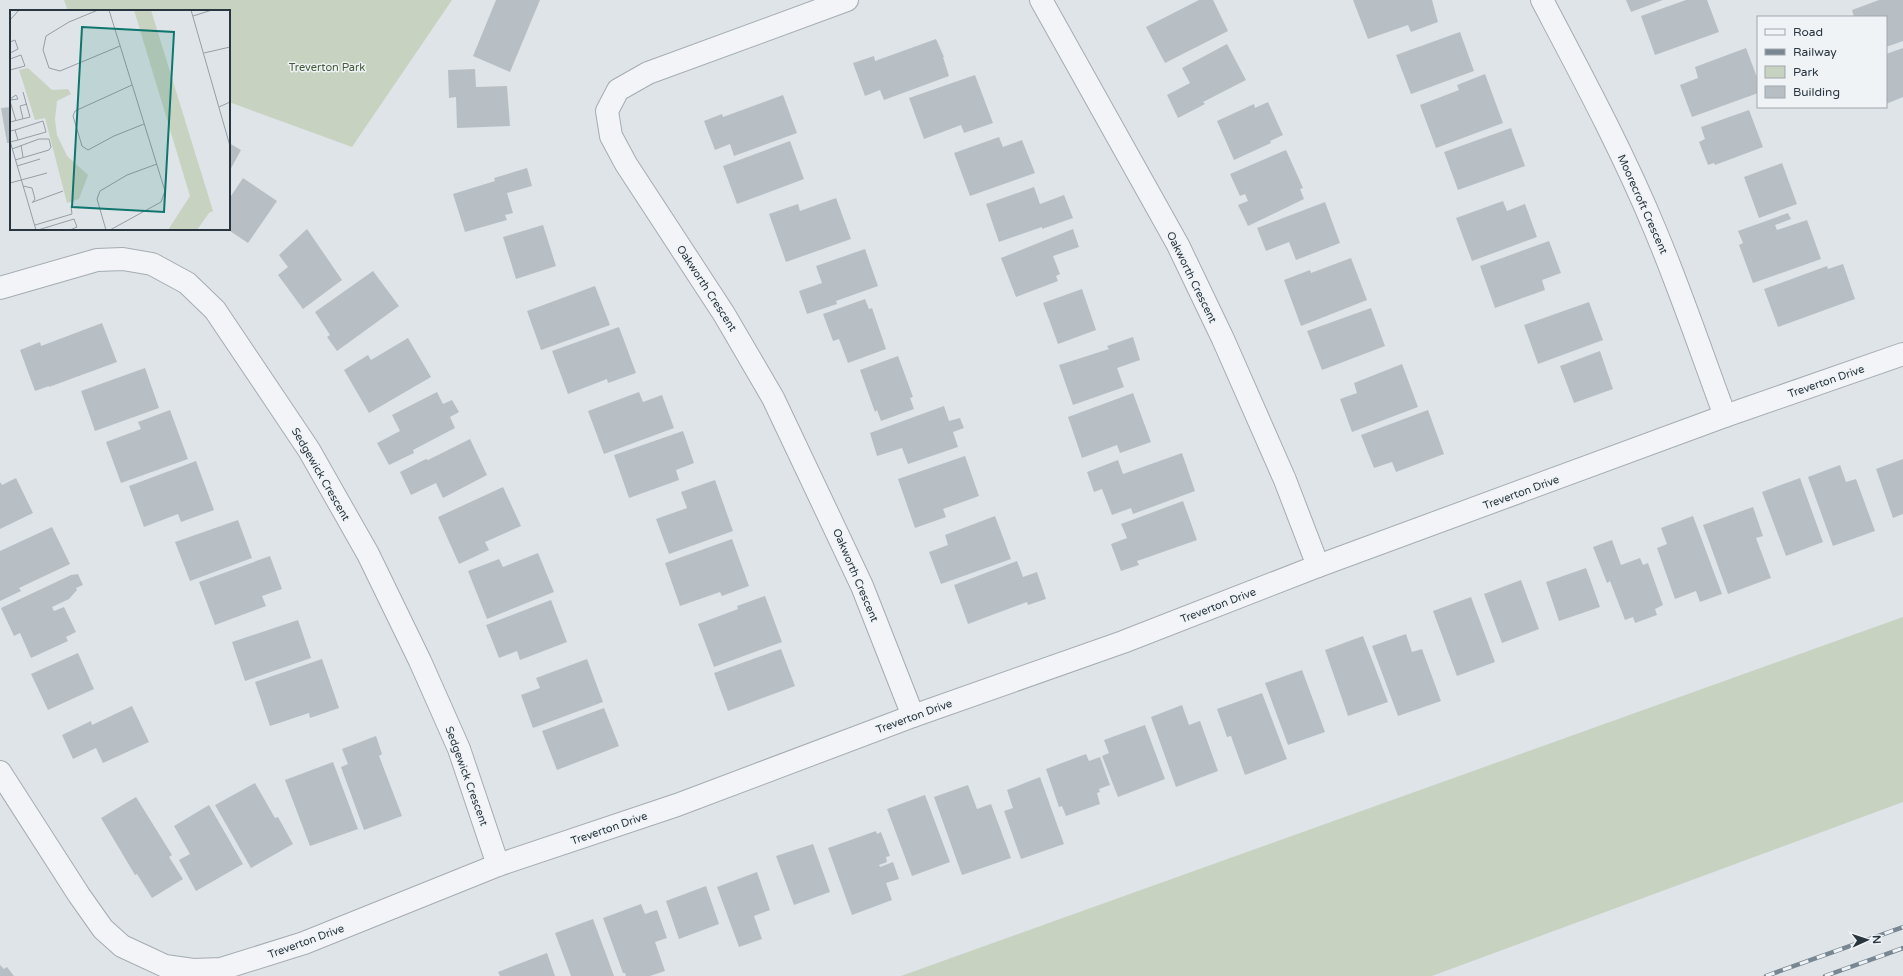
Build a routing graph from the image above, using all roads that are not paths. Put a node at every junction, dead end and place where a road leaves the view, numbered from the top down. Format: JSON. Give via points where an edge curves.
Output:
{"nodes":[{"id":1,"x":847,"y":0,"type":"edge"},
{"id":2,"x":1041,"y":0,"type":"edge"},
{"id":3,"x":1542,"y":0,"type":"edge"},
{"id":4,"x":0,"y":288,"type":"edge"},
{"id":5,"x":1903,"y":354,"type":"edge"},
{"id":6,"x":1725,"y":416,"type":"junction"},
{"id":7,"x":1318,"y":566,"type":"junction"},
{"id":8,"x":913,"y":716,"type":"junction"},
{"id":9,"x":0,"y":772,"type":"edge"},
{"id":10,"x":498,"y":865,"type":"junction"}],
"edges":[{"from":1,"to":8,"type":"street","name":"Oakworth Crescent","via":[[648,73],[618,90],[607,111],[610,136],[626,164],[724,314],[773,398],[862,586]]},
{"from":2,"to":7,"type":"street","name":"Oakworth Crescent","via":[[1181,252],[1223,339],[1285,480]]},
{"from":3,"to":6,"type":"street","name":"Moorecroft Crescent","via":[[1614,140],[1655,230],[1690,317]]},
{"from":4,"to":10,"type":"street","name":"Sedgewick Crescent","via":[[98,260],[123,259],[152,264],[187,283],[215,310],[309,450],[368,554],[459,749]]},
{"from":5,"to":6,"type":"street","name":"Treverton Drive"},
{"from":6,"to":7,"type":"street","name":"Treverton Drive"},
{"from":7,"to":8,"type":"street","name":"Treverton Drive","via":[[1123,642]]},
{"from":8,"to":10,"type":"street","name":"Treverton Drive","via":[[677,805]]},
{"from":9,"to":10,"type":"street","name":"Treverton Drive","via":[[103,928],[122,946],[164,966],[193,970],[221,969],[304,943]]}]}
